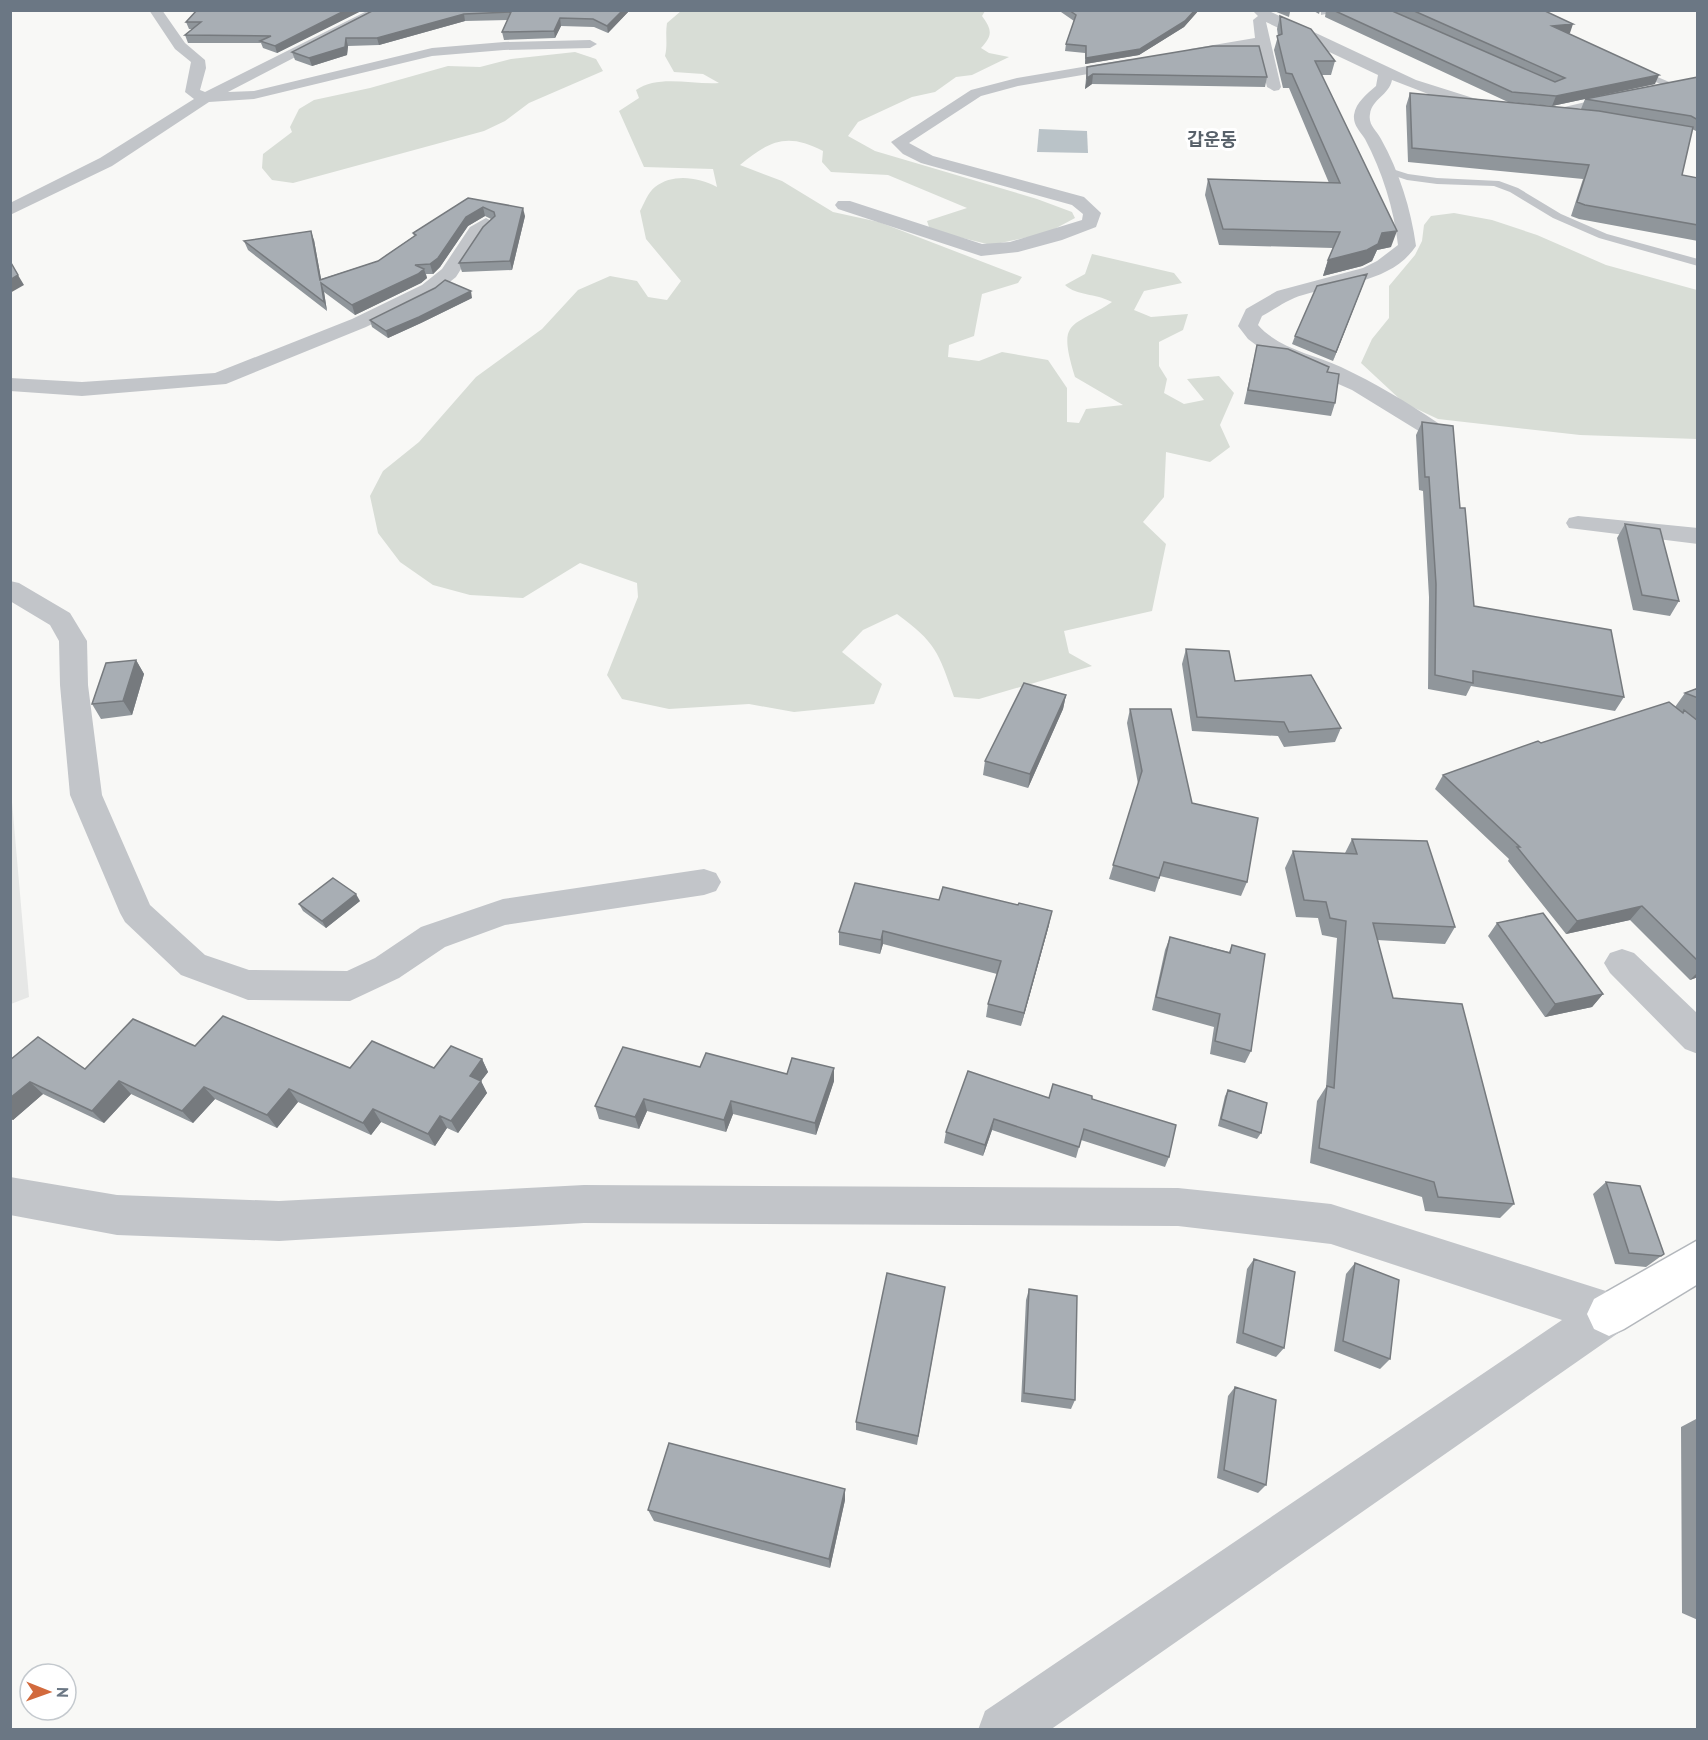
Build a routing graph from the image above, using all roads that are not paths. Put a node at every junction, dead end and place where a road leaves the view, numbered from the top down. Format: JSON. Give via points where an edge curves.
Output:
{"nodes":[{"id":1,"x":155,"y":10,"type":"edge"},
{"id":2,"x":380,"y":10,"type":"edge"},
{"id":3,"x":1342,"y":10,"type":"edge"},
{"id":4,"x":1324,"y":13,"type":"dead end"},
{"id":5,"x":1263,"y":14,"type":"edge"},
{"id":6,"x":1262,"y":41,"type":"junction"},
{"id":7,"x":590,"y":44,"type":"dead end"},
{"id":8,"x":1168,"y":57,"type":"edge"},
{"id":9,"x":1144,"y":61,"type":"edge"},
{"id":10,"x":1628,"y":67,"type":"edge"},
{"id":11,"x":1386,"y":71,"type":"junction"},
{"id":12,"x":1274,"y":87,"type":"dead end"},
{"id":13,"x":1638,"y":93,"type":"edge"},
{"id":14,"x":205,"y":98,"type":"junction"},
{"id":15,"x":1616,"y":98,"type":"edge"},
{"id":16,"x":1512,"y":109,"type":"edge"},
{"id":17,"x":1542,"y":112,"type":"joint"},
{"id":18,"x":1594,"y":117,"type":"edge"},
{"id":19,"x":1386,"y":170,"type":"junction"},
{"id":20,"x":844,"y":205,"type":"dead end"},
{"id":21,"x":10,"y":210,"type":"edge"},
{"id":22,"x":486,"y":223,"type":"edge"},
{"id":23,"x":1698,"y":263,"type":"edge"},
{"id":24,"x":10,"y":384,"type":"edge"},
{"id":25,"x":1430,"y":428,"type":"edge"},
{"id":26,"x":1578,"y":523,"type":"dead end"},
{"id":27,"x":1698,"y":536,"type":"edge"},
{"id":28,"x":10,"y":590,"type":"edge"},
{"id":29,"x":704,"y":882,"type":"dead end"},
{"id":30,"x":1622,"y":963,"type":"dead end"},
{"id":31,"x":1698,"y":1038,"type":"edge"},
{"id":32,"x":10,"y":1196,"type":"edge"},
{"id":33,"x":1698,"y":1260,"type":"edge"},
{"id":34,"x":1609,"y":1314,"type":"junction"},
{"id":35,"x":1004,"y":1730,"type":"edge"}],
"edges":[{"from":1,"to":14,"type":"street","via":[[180,46],[198,60],[192,92]]},
{"from":2,"to":14,"type":"street"},
{"from":3,"to":4,"type":"lane"},
{"from":5,"to":6,"type":"street","via":[[1258,21]]},
{"from":5,"to":11,"type":"street"},
{"from":6,"to":8,"type":"street"},
{"from":6,"to":12,"type":"street"},
{"from":7,"to":14,"type":"street","via":[[432,52],[254,94]]},
{"from":9,"to":20,"type":"street","via":[[1017,82],[976,93],[899,142],[902,148],[925,160],[1049,189],[1080,201],[1092,213],[1090,223],[1011,248],[981,250]]},
{"from":10,"to":13,"type":"lane","via":[[1671,86]]},
{"from":11,"to":16,"type":"street","via":[[1446,95]]},
{"from":11,"to":19,"type":"street","via":[[1383,88],[1369,99],[1362,112],[1362,123]]},
{"from":14,"to":21,"type":"street","via":[[106,162]]},
{"from":15,"to":17,"type":"lane"},
{"from":17,"to":18,"type":"street"},
{"from":19,"to":23,"type":"lane","via":[[1437,181],[1495,183],[1603,236]]},
{"from":19,"to":25,"type":"street","via":[[1404,222],[1407,246],[1397,259],[1377,270],[1291,292],[1253,313],[1248,326],[1259,340],[1279,352],[1347,380]]},
{"from":22,"to":24,"type":"street","via":[[476,231],[449,273],[429,289],[218,379],[82,389]]},
{"from":26,"to":27,"type":"street"},
{"from":28,"to":29,"type":"street","via":[[60,619],[73,641],[86,795],[137,913],[193,965],[248,985],[350,986],[387,968],[433,937],[503,912]]},
{"from":30,"to":31,"type":"street"},
{"from":32,"to":34,"type":"street","via":[[117,1215],[279,1221],[584,1204],[1178,1207],[1331,1224]]},
{"from":33,"to":34,"type":"street"},
{"from":34,"to":35,"type":"street"}]}
